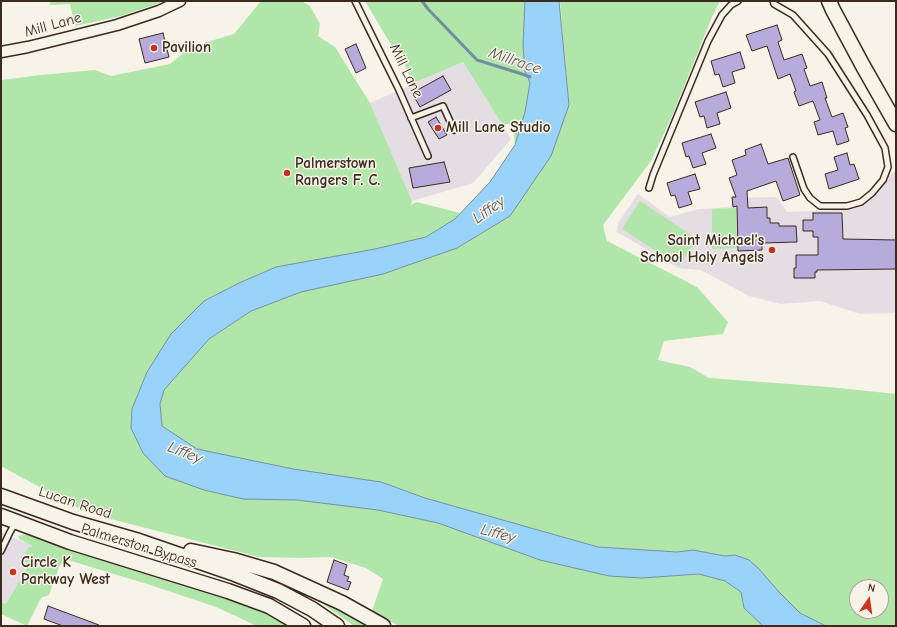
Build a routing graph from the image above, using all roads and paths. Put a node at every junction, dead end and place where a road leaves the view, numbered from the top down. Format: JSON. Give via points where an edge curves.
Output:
{"nodes":[{"id":1,"x":180,"y":1,"type":"edge"},
{"id":2,"x":355,"y":1,"type":"edge"},
{"id":3,"x":738,"y":1,"type":"edge"},
{"id":4,"x":773,"y":1,"type":"edge"},
{"id":5,"x":829,"y":1,"type":"edge"},
{"id":6,"x":1,"y":52,"type":"edge"},
{"id":7,"x":411,"y":118,"type":"junction"},
{"id":8,"x":896,"y":124,"type":"edge"},
{"id":9,"x":454,"y":130,"type":"dead end"},
{"id":10,"x":428,"y":156,"type":"dead end"},
{"id":11,"x":794,"y":157,"type":"dead end"},
{"id":12,"x":649,"y":188,"type":"dead end"},
{"id":13,"x":1,"y":496,"type":"edge"},
{"id":14,"x":1,"y":516,"type":"edge"},
{"id":15,"x":21,"y":524,"type":"junction"},
{"id":16,"x":139,"y":541,"type":"junction"},
{"id":17,"x":1,"y":551,"type":"edge"},
{"id":18,"x":303,"y":626,"type":"edge"},
{"id":19,"x":337,"y":626,"type":"edge"},
{"id":20,"x":383,"y":626,"type":"edge"}],
"edges":[{"from":1,"to":6,"type":"street","name":"Mill Lane","via":[[117,25]]},
{"from":2,"to":7,"type":"lane","name":"Mill Lane"},
{"from":3,"to":12,"type":"lane","via":[[722,15],[708,41]]},
{"from":4,"to":11,"type":"lane","via":[[793,15],[828,54],[885,148],[888,167],[883,180],[861,202],[847,206],[820,206],[810,198],[804,188]]},
{"from":5,"to":8,"type":"main road"},
{"from":7,"to":9,"type":"lane","via":[[443,106]]},
{"from":7,"to":10,"type":"lane","name":"Mill Lane"},
{"from":13,"to":16,"type":"main road","name":"Lucan Road","via":[[73,522]]},
{"from":14,"to":15,"type":"main road","name":"Palmerston Bypass"},
{"from":15,"to":17,"type":"lane","via":[[13,527]]},
{"from":15,"to":18,"type":"main road","name":"Palmerston Bypass","via":[[70,542],[228,591],[269,606]]},
{"from":16,"to":19,"type":"main road","via":[[278,591]]},
{"from":16,"to":20,"type":"main road","via":[[233,560],[274,572],[336,600]]}]}
